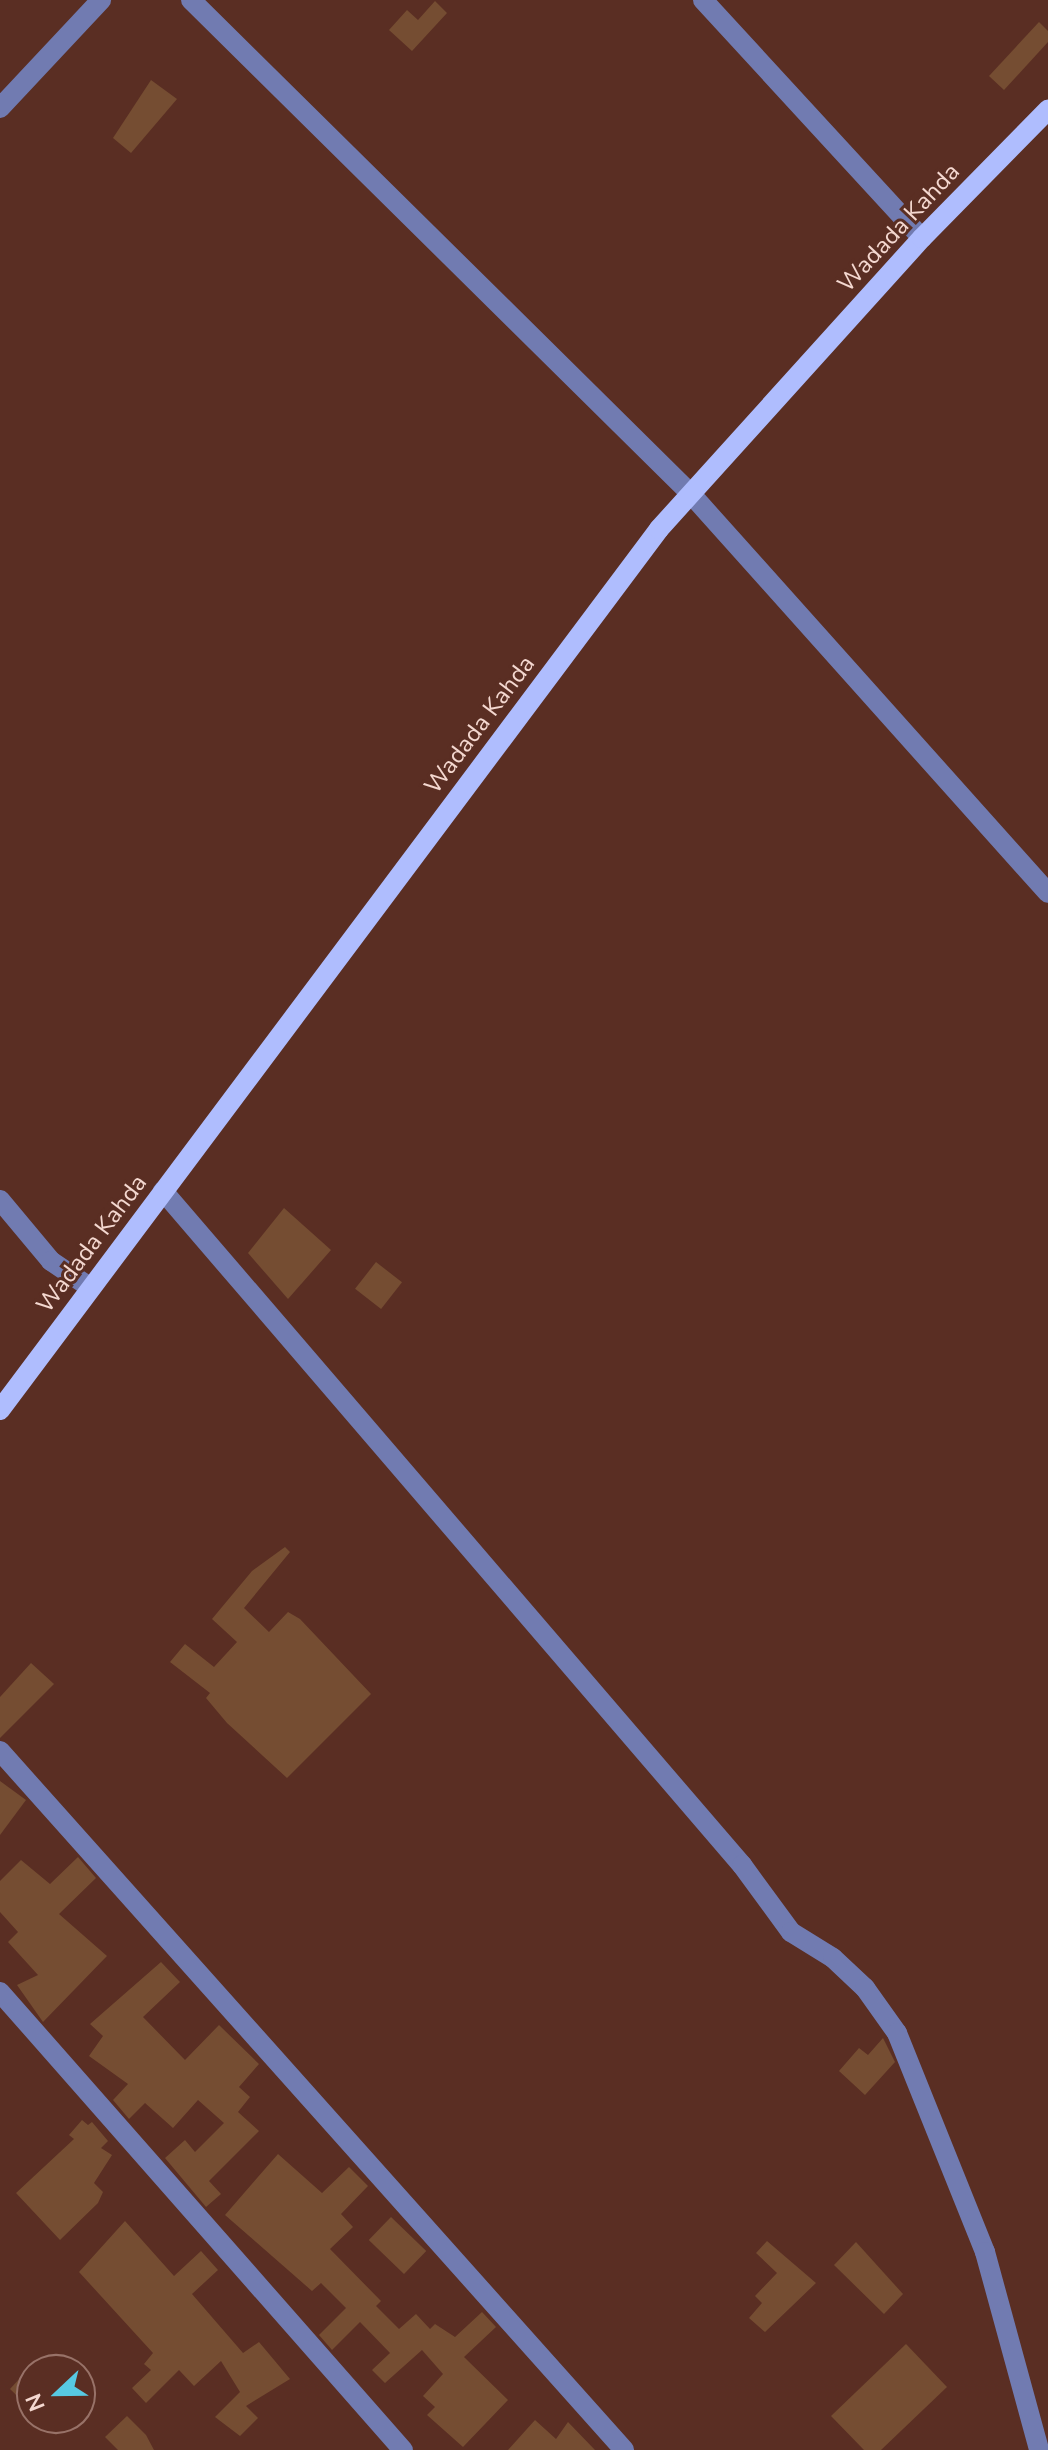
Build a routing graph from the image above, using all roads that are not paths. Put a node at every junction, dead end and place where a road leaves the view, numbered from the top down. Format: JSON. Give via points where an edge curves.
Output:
{"nodes":[{"id":1,"x":101,"y":0,"type":"edge"},
{"id":2,"x":191,"y":0,"type":"edge"},
{"id":3,"x":703,"y":0,"type":"edge"},
{"id":4,"x":0,"y":108,"type":"edge"},
{"id":5,"x":1048,"y":110,"type":"edge"},
{"id":6,"x":922,"y":238,"type":"junction"},
{"id":7,"x":691,"y":494,"type":"junction"},
{"id":8,"x":1048,"y":893,"type":"edge"},
{"id":9,"x":163,"y":1191,"type":"junction"},
{"id":10,"x":0,"y":1200,"type":"edge"},
{"id":11,"x":91,"y":1288,"type":"junction"},
{"id":12,"x":0,"y":1410,"type":"edge"},
{"id":13,"x":0,"y":1751,"type":"edge"},
{"id":14,"x":0,"y":1992,"type":"edge"},
{"id":15,"x":403,"y":2450,"type":"edge"},
{"id":16,"x":624,"y":2450,"type":"edge"},
{"id":17,"x":1039,"y":2450,"type":"edge"}],
"edges":[{"from":1,"to":4,"type":"street"},
{"from":2,"to":7,"type":"street"},
{"from":3,"to":6,"type":"street"},
{"from":5,"to":6,"type":"main road","name":"Wadada Kahda"},
{"from":6,"to":7,"type":"main road","name":"Wadada Kahda"},
{"from":7,"to":8,"type":"street"},
{"from":7,"to":9,"type":"main road","name":"Wadada Kahda","via":[[649,542]]},
{"from":9,"to":11,"type":"main road","name":"Wadada Kahda"},
{"from":9,"to":17,"type":"street","via":[[742,1865],[791,1932],[833,1958],[865,1988],[897,2033],[985,2252]]},
{"from":10,"to":11,"type":"street","via":[[51,1261]]},
{"from":11,"to":12,"type":"main road","name":"Wadada Kahda"},
{"from":13,"to":16,"type":"street"},
{"from":14,"to":15,"type":"street"}]}
